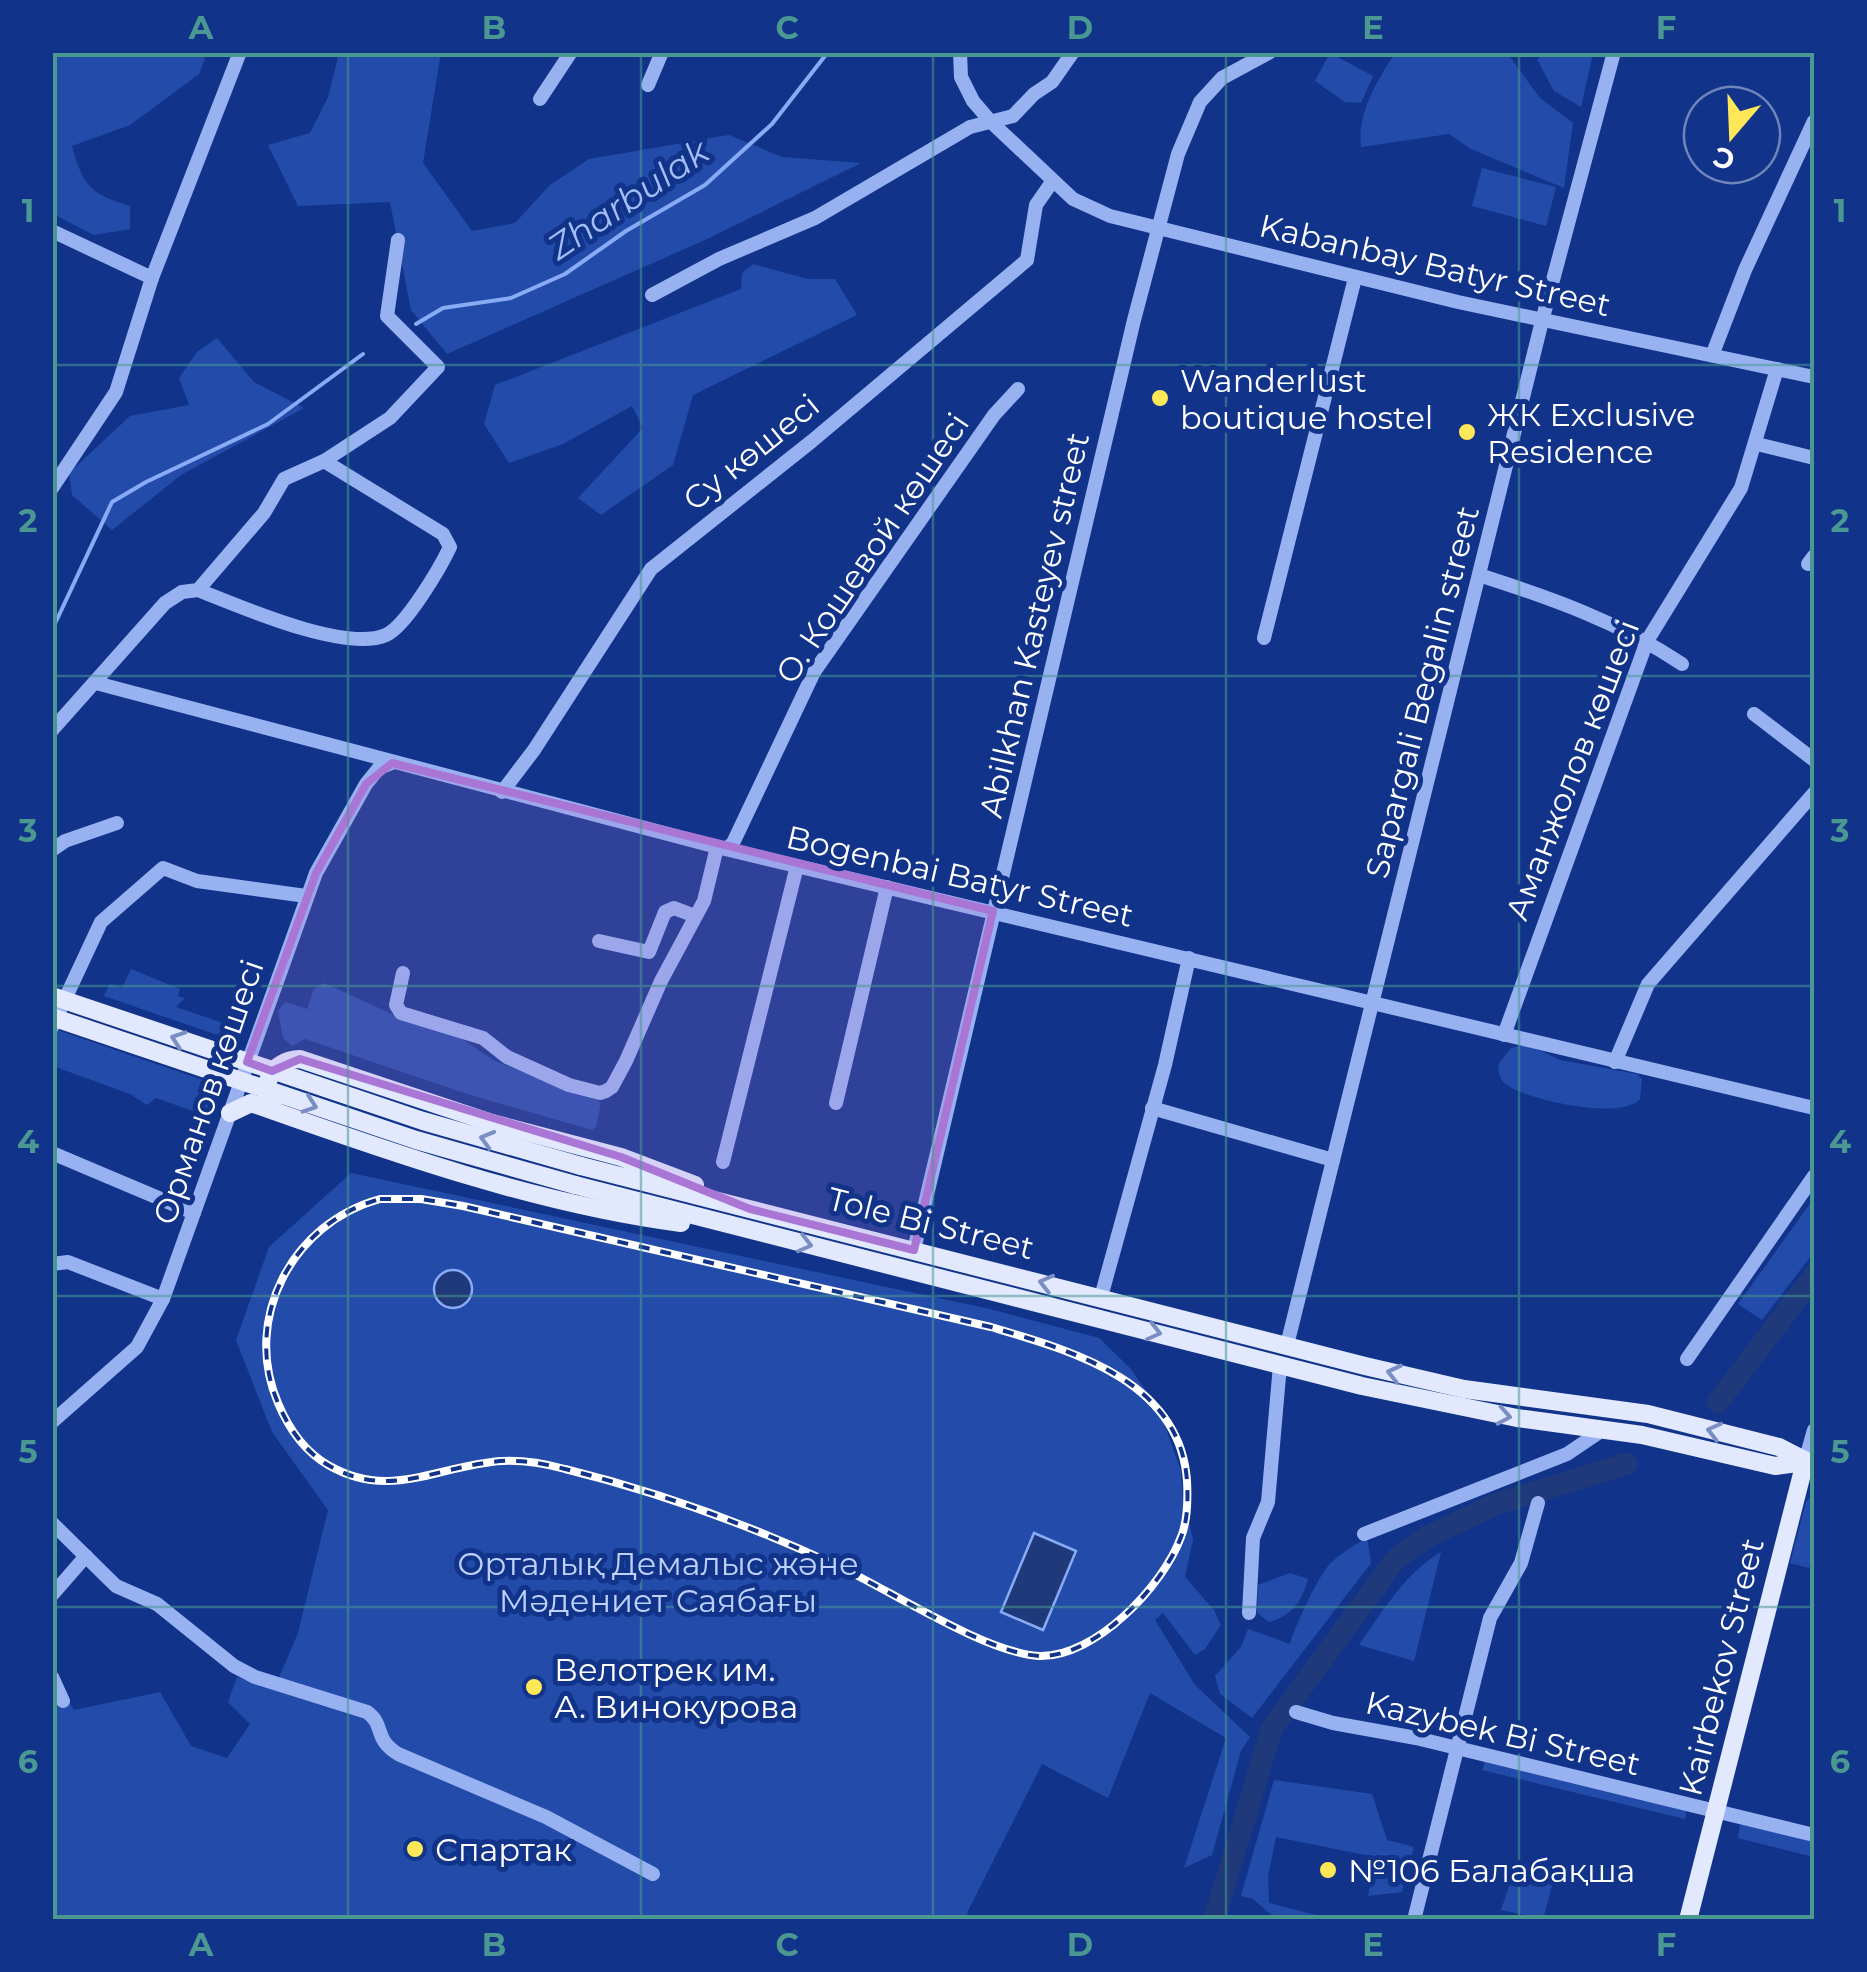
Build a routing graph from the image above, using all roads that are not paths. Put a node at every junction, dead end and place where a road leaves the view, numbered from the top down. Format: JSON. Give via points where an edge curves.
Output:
{"nodes":[{"id":1,"x":240,"y":52,"type":"edge"},
{"id":2,"x":571,"y":52,"type":"edge"},
{"id":3,"x":662,"y":52,"type":"edge"},
{"id":4,"x":960,"y":52,"type":"edge"},
{"id":5,"x":1072,"y":52,"type":"edge"},
{"id":6,"x":1270,"y":52,"type":"edge"},
{"id":7,"x":1614,"y":52,"type":"edge"},
{"id":8,"x":648,"y":86,"type":"dead end"},
{"id":9,"x":540,"y":99,"type":"dead end"},
{"id":10,"x":992,"y":122,"type":"junction"},
{"id":11,"x":1813,"y":129,"type":"edge"},
{"id":12,"x":1052,"y":182,"type":"junction"},
{"id":13,"x":1158,"y":227,"type":"junction"},
{"id":14,"x":52,"y":231,"type":"edge"},
{"id":15,"x":398,"y":240,"type":"dead end"},
{"id":16,"x":152,"y":278,"type":"junction"},
{"id":17,"x":1355,"y":278,"type":"junction"},
{"id":18,"x":652,"y":295,"type":"dead end"},
{"id":19,"x":1542,"y":321,"type":"junction"},
{"id":20,"x":1713,"y":354,"type":"junction"},
{"id":21,"x":1777,"y":369,"type":"junction"},
{"id":22,"x":1814,"y":377,"type":"edge"},
{"id":23,"x":1018,"y":389,"type":"dead end"},
{"id":24,"x":1756,"y":444,"type":"junction"},
{"id":25,"x":1814,"y":458,"type":"edge"},
{"id":26,"x":324,"y":460,"type":"junction"},
{"id":27,"x":52,"y":488,"type":"edge"},
{"id":28,"x":1480,"y":575,"type":"junction"},
{"id":29,"x":198,"y":590,"type":"junction"},
{"id":30,"x":1264,"y":638,"type":"dead end"},
{"id":31,"x":1647,"y":641,"type":"junction"},
{"id":32,"x":1682,"y":664,"type":"dead end"},
{"id":33,"x":96,"y":682,"type":"junction"},
{"id":34,"x":1754,"y":714,"type":"dead end"},
{"id":35,"x":52,"y":730,"type":"edge"},
{"id":36,"x":1814,"y":760,"type":"edge"},
{"id":37,"x":392,"y":762,"type":"junction"},
{"id":38,"x":502,"y":792,"type":"junction"},
{"id":39,"x":1814,"y":793,"type":"edge"},
{"id":40,"x":116,"y":823,"type":"dead end"},
{"id":41,"x":722,"y":848,"type":"junction"},
{"id":42,"x":52,"y":850,"type":"edge"},
{"id":43,"x":797,"y":866,"type":"junction"},
{"id":44,"x":887,"y":888,"type":"junction"},
{"id":45,"x":306,"y":896,"type":"junction"},
{"id":46,"x":993,"y":911,"type":"junction"},
{"id":47,"x":695,"y":916,"type":"junction"},
{"id":48,"x":600,"y":940,"type":"dead end"},
{"id":49,"x":1189,"y":958,"type":"junction"},
{"id":50,"x":403,"y":973,"type":"dead end"},
{"id":51,"x":52,"y":996,"type":"edge"},
{"id":52,"x":1373,"y":1002,"type":"junction"},
{"id":53,"x":52,"y":1017,"type":"edge"},
{"id":54,"x":52,"y":1028,"type":"edge"},
{"id":55,"x":1504,"y":1035,"type":"junction"},
{"id":56,"x":1615,"y":1062,"type":"junction"},
{"id":57,"x":836,"y":1103,"type":"dead end"},
{"id":58,"x":1152,"y":1108,"type":"junction"},
{"id":59,"x":1814,"y":1108,"type":"edge"},
{"id":60,"x":275,"y":1111,"type":"junction"},
{"id":61,"x":230,"y":1113,"type":"junction"},
{"id":62,"x":52,"y":1153,"type":"edge"},
{"id":63,"x":1333,"y":1160,"type":"junction"},
{"id":64,"x":723,"y":1162,"type":"dead end"},
{"id":65,"x":1814,"y":1176,"type":"edge"},
{"id":66,"x":750,"y":1209,"type":"junction"},
{"id":67,"x":194,"y":1213,"type":"junction"},
{"id":68,"x":746,"y":1230,"type":"junction"},
{"id":69,"x":914,"y":1250,"type":"junction"},
{"id":70,"x":52,"y":1264,"type":"edge"},
{"id":71,"x":1101,"y":1297,"type":"junction"},
{"id":72,"x":164,"y":1300,"type":"junction"},
{"id":73,"x":1288,"y":1345,"type":"junction"},
{"id":74,"x":1687,"y":1358,"type":"dead end"},
{"id":75,"x":1280,"y":1365,"type":"junction"},
{"id":76,"x":52,"y":1422,"type":"edge"},
{"id":77,"x":1604,"y":1429,"type":"junction"},
{"id":78,"x":1814,"y":1430,"type":"edge"},
{"id":79,"x":1810,"y":1463,"type":"edge"},
{"id":80,"x":1538,"y":1503,"type":"dead end"},
{"id":81,"x":52,"y":1523,"type":"edge"},
{"id":82,"x":1364,"y":1534,"type":"dead end"},
{"id":83,"x":86,"y":1556,"type":"junction"},
{"id":84,"x":52,"y":1595,"type":"edge"},
{"id":85,"x":1248,"y":1613,"type":"dead end"},
{"id":86,"x":52,"y":1677,"type":"edge"},
{"id":87,"x":63,"y":1701,"type":"dead end"},
{"id":88,"x":1296,"y":1712,"type":"dead end"},
{"id":89,"x":1456,"y":1749,"type":"junction"},
{"id":90,"x":1714,"y":1811,"type":"junction"},
{"id":91,"x":1814,"y":1835,"type":"edge"},
{"id":92,"x":653,"y":1874,"type":"dead end"},
{"id":93,"x":1414,"y":1920,"type":"edge"},
{"id":94,"x":1688,"y":1920,"type":"edge"}],
"edges":[{"from":1,"to":16,"type":"street"},
{"from":2,"to":9,"type":"street"},
{"from":3,"to":8,"type":"street"},
{"from":4,"to":10,"type":"street","name":"Kabanbay Batyr Street","via":[[962,78]]},
{"from":5,"to":10,"type":"street","via":[[1052,82],[1013,116]]},
{"from":6,"to":13,"type":"street","name":"Abilkhan Kasteyev street","via":[[1222,78],[1200,102]]},
{"from":7,"to":19,"type":"street","name":"Sapargali Begalin street"},
{"from":10,"to":12,"type":"street","name":"Kabanbay Batyr Street"},
{"from":10,"to":18,"type":"street"},
{"from":11,"to":20,"type":"street","via":[[1744,270]]},
{"from":12,"to":13,"type":"street","name":"Kabanbay Batyr Street","via":[[1110,216]]},
{"from":12,"to":38,"type":"street","name":"Су көшесі","via":[[1036,206],[1027,260],[651,569]]},
{"from":13,"to":17,"type":"street","name":"Kabanbay Batyr Street"},
{"from":13,"to":46,"type":"street","name":"Abilkhan Kasteyev street"},
{"from":14,"to":16,"type":"street"},
{"from":15,"to":26,"type":"street","via":[[387,316],[438,366],[390,418]]},
{"from":16,"to":27,"type":"street","via":[[116,392]]},
{"from":17,"to":19,"type":"street","name":"Kabanbay Batyr Street"},
{"from":17,"to":30,"type":"street"},
{"from":19,"to":20,"type":"street","name":"Kabanbay Batyr Street"},
{"from":19,"to":28,"type":"street","name":"Sapargali Begalin street"},
{"from":20,"to":21,"type":"street","name":"Kabanbay Batyr Street"},
{"from":21,"to":22,"type":"street","name":"Kabanbay Batyr Street"},
{"from":21,"to":24,"type":"street","name":"Аманжолов көшесі"},
{"from":23,"to":41,"type":"street","name":"О. Кошевой көшесі","via":[[814,672],[733,843]]},
{"from":24,"to":25,"type":"street"},
{"from":24,"to":31,"type":"street","name":"Аманжолов көшесі","via":[[1742,488]]},
{"from":26,"to":29,"type":"street","via":[[284,479],[264,513]]},
{"from":26,"to":29,"type":"street","via":[[443,534],[450,547],[397,625],[385,636],[342,638]]},
{"from":28,"to":31,"type":"street","via":[[1574,606]]},
{"from":28,"to":52,"type":"street","name":"Sapargali Begalin street"},
{"from":29,"to":33,"type":"street","via":[[165,603]]},
{"from":31,"to":32,"type":"street"},
{"from":31,"to":55,"type":"street","name":"Аманжолов көшесі"},
{"from":33,"to":35,"type":"street"},
{"from":33,"to":37,"type":"street","name":"Bogenbai Batyr Street"},
{"from":34,"to":36,"type":"street"},
{"from":37,"to":38,"type":"street","name":"Bogenbai Batyr Street"},
{"from":37,"to":45,"type":"street","name":"Орманов көшесі","via":[[366,784]]},
{"from":38,"to":41,"type":"street","name":"Bogenbai Batyr Street"},
{"from":39,"to":56,"type":"street","via":[[1648,984]]},
{"from":40,"to":42,"type":"street"},
{"from":41,"to":43,"type":"street","name":"Bogenbai Batyr Street"},
{"from":41,"to":47,"type":"street","name":"О. Кошевой көшесі"},
{"from":43,"to":44,"type":"street","name":"Bogenbai Batyr Street"},
{"from":43,"to":64,"type":"street"},
{"from":44,"to":46,"type":"street","name":"Bogenbai Batyr Street"},
{"from":44,"to":57,"type":"street"},
{"from":45,"to":54,"type":"street","via":[[198,881],[162,868],[101,922]]},
{"from":45,"to":61,"type":"street","name":"Орманов көшесі"},
{"from":46,"to":49,"type":"street","name":"Bogenbai Batyr Street"},
{"from":46,"to":69,"type":"street","name":"Abilkhan Kasteyev street"},
{"from":47,"to":48,"type":"street","via":[[674,908],[665,912],[649,952]]},
{"from":47,"to":50,"type":"street","name":"О. Кошевой көшесі","via":[[612,1087],[600,1094],[506,1056],[483,1038],[401,1013],[396,1006]]},
{"from":49,"to":52,"type":"street","name":"Bogenbai Batyr Street"},
{"from":49,"to":58,"type":"street"},
{"from":66,"to":51,"type":"main road","name":"Tole Bi Street","one_way":true,"bridge":true,"via":[[406,1115]]},
{"from":52,"to":55,"type":"street","name":"Bogenbai Batyr Street"},
{"from":52,"to":63,"type":"street","name":"Sapargali Begalin street"},
{"from":53,"to":68,"type":"main road","name":"Tole Bi Street","one_way":true,"bridge":true,"via":[[416,1140]]},
{"from":55,"to":56,"type":"street","name":"Bogenbai Batyr Street"},
{"from":56,"to":59,"type":"street","name":"Bogenbai Batyr Street"},
{"from":58,"to":63,"type":"street"},
{"from":58,"to":71,"type":"street"},
{"from":60,"to":61,"type":"main road","via":[[251,1102]]},
{"from":60,"to":66,"type":"main road","via":[[266,1094],[270,1074],[279,1063],[300,1059],[621,1158]]},
{"from":60,"to":68,"type":"main road","via":[[610,1212]]},
{"from":61,"to":67,"type":"street","name":"Орманов көшесі"},
{"from":62,"to":67,"type":"street"},
{"from":63,"to":73,"type":"street","name":"Sapargali Begalin street"},
{"from":65,"to":74,"type":"street"},
{"from":66,"to":69,"type":"main road","name":"Tole Bi Street"},
{"from":67,"to":72,"type":"street","name":"Орманов көшесі"},
{"from":68,"to":75,"type":"main road","name":"Tole Bi Street","one_way":true},
{"from":71,"to":69,"type":"main road","name":"Tole Bi Street","one_way":true},
{"from":70,"to":72,"type":"street","via":[[68,1262]]},
{"from":71,"to":73,"type":"main road","name":"Tole Bi Street"},
{"from":72,"to":76,"type":"street","name":"Орманов көшесі","via":[[137,1347]]},
{"from":79,"to":73,"type":"main road","name":"Tole Bi Street","one_way":true,"via":[[1779,1448],[1648,1414],[1464,1389]]},
{"from":75,"to":77,"type":"main road","name":"Tole Bi Street","one_way":true,"via":[[1459,1408]]},
{"from":75,"to":85,"type":"street","via":[[1268,1502],[1253,1538]]},
{"from":77,"to":79,"type":"main road","name":"Tole Bi Street","via":[[1775,1466]]},
{"from":77,"to":82,"type":"street","via":[[1567,1454]]},
{"from":78,"to":79,"type":"street","name":"Kairbekov Street"},
{"from":79,"to":90,"type":"main road","name":"Kairbekov Street"},
{"from":80,"to":89,"type":"street","via":[[1521,1562],[1490,1618]]},
{"from":81,"to":83,"type":"street"},
{"from":83,"to":84,"type":"street"},
{"from":83,"to":92,"type":"street","via":[[116,1586],[157,1604],[234,1666],[367,1712],[384,1745],[398,1754],[546,1816]]},
{"from":86,"to":87,"type":"street"},
{"from":88,"to":89,"type":"street","name":"Kazybek Bi Street"},
{"from":89,"to":90,"type":"street","name":"Kazybek Bi Street"},
{"from":89,"to":93,"type":"street"},
{"from":90,"to":91,"type":"street","name":"Kazybek Bi Street"},
{"from":90,"to":94,"type":"main road","name":"Kairbekov Street"}]}
